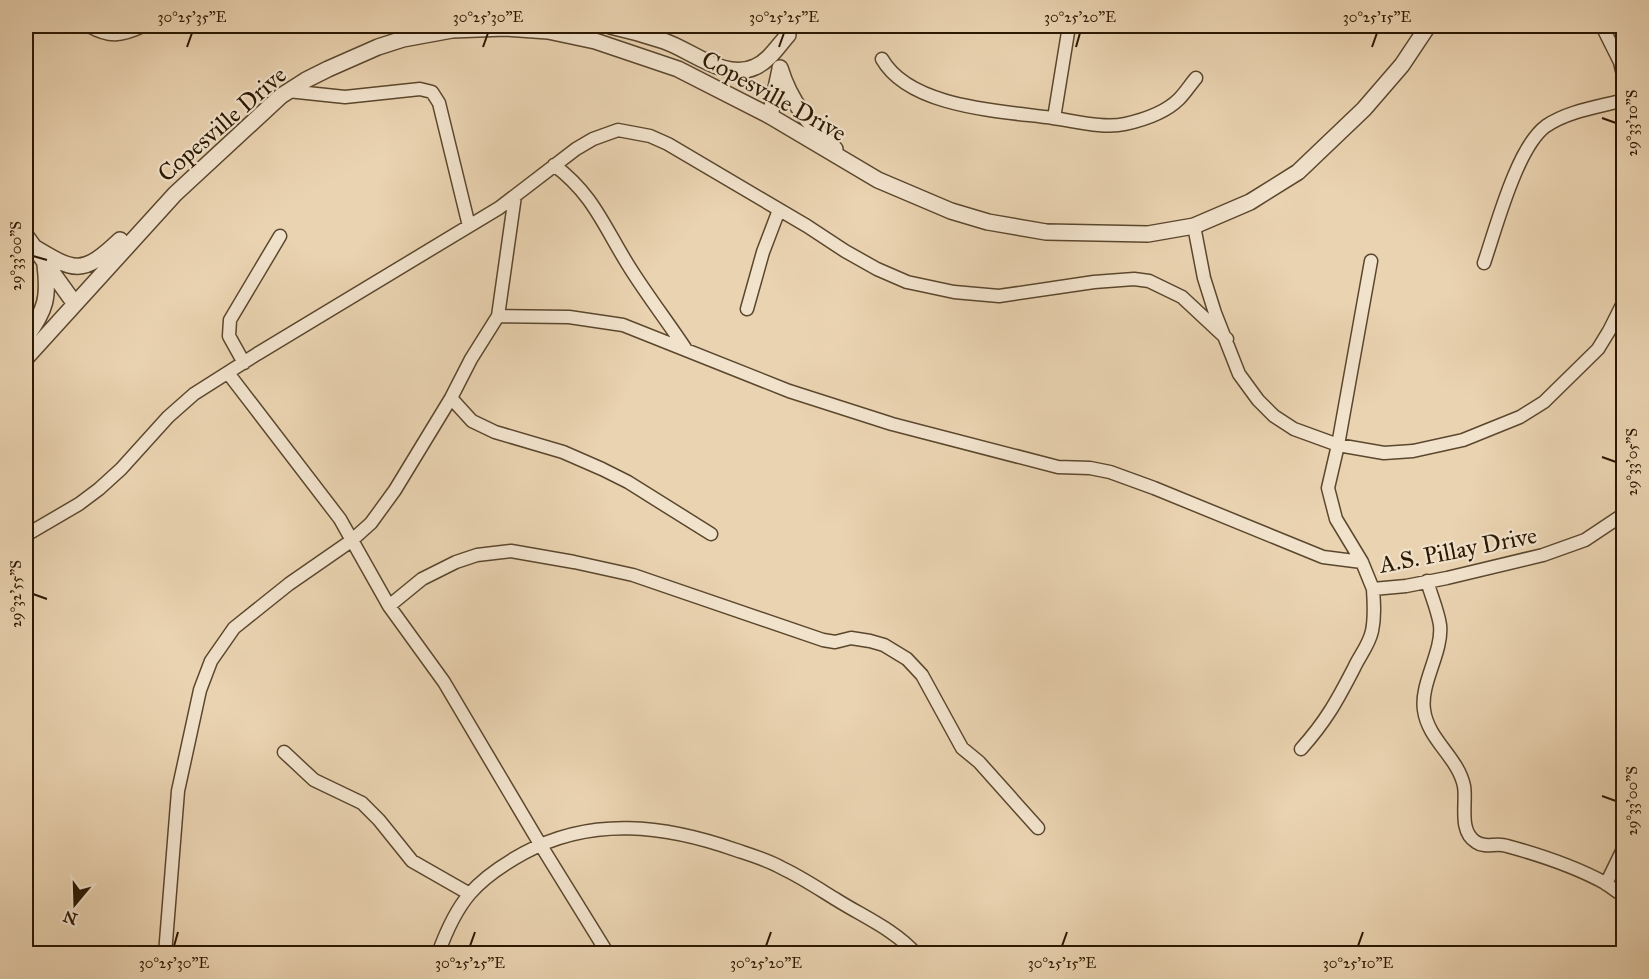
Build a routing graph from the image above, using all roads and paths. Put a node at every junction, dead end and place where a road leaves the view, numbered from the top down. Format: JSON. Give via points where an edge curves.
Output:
{"nodes":[{"id":1,"x":89,"y":26,"type":"edge"},
{"id":2,"x":143,"y":26,"type":"edge"},
{"id":3,"x":610,"y":26,"type":"edge"},
{"id":4,"x":1069,"y":26,"type":"edge"},
{"id":5,"x":1428,"y":26,"type":"edge"},
{"id":6,"x":1602,"y":26,"type":"edge"},
{"id":7,"x":508,"y":27,"type":"edge"},
{"id":8,"x":789,"y":30,"type":"edge"},
{"id":9,"x":882,"y":59,"type":"dead end"},
{"id":10,"x":780,"y":68,"type":"junction"},
{"id":11,"x":1196,"y":78,"type":"dead end"},
{"id":12,"x":1623,"y":78,"type":"edge"},
{"id":13,"x":288,"y":91,"type":"junction"},
{"id":14,"x":1623,"y":100,"type":"edge"},
{"id":15,"x":770,"y":116,"type":"junction"},
{"id":16,"x":1054,"y":118,"type":"junction"},
{"id":17,"x":847,"y":163,"type":"junction"},
{"id":18,"x":554,"y":165,"type":"junction"},
{"id":19,"x":175,"y":194,"type":"junction"},
{"id":20,"x":515,"y":196,"type":"junction"},
{"id":21,"x":779,"y":210,"type":"junction"},
{"id":22,"x":469,"y":226,"type":"junction"},
{"id":23,"x":1194,"y":226,"type":"junction"},
{"id":24,"x":280,"y":236,"type":"dead end"},
{"id":25,"x":29,"y":241,"type":"edge"},
{"id":26,"x":1371,"y":261,"type":"dead end"},
{"id":27,"x":1484,"y":263,"type":"dead end"},
{"id":28,"x":45,"y":264,"type":"junction"},
{"id":29,"x":1623,"y":301,"type":"edge"},
{"id":30,"x":75,"y":304,"type":"junction"},
{"id":31,"x":747,"y":309,"type":"dead end"},
{"id":32,"x":498,"y":316,"type":"junction"},
{"id":33,"x":26,"y":337,"type":"edge"},
{"id":34,"x":1227,"y":339,"type":"junction"},
{"id":35,"x":685,"y":348,"type":"junction"},
{"id":36,"x":26,"y":358,"type":"edge"},
{"id":37,"x":244,"y":363,"type":"junction"},
{"id":38,"x":228,"y":373,"type":"junction"},
{"id":39,"x":451,"y":398,"type":"junction"},
{"id":40,"x":1338,"y":445,"type":"junction"},
{"id":41,"x":1623,"y":514,"type":"edge"},
{"id":42,"x":26,"y":534,"type":"edge"},
{"id":43,"x":711,"y":534,"type":"dead end"},
{"id":44,"x":351,"y":541,"type":"junction"},
{"id":45,"x":1362,"y":562,"type":"junction"},
{"id":46,"x":1427,"y":581,"type":"junction"},
{"id":47,"x":1373,"y":589,"type":"junction"},
{"id":48,"x":389,"y":606,"type":"junction"},
{"id":49,"x":1301,"y":749,"type":"dead end"},
{"id":50,"x":285,"y":752,"type":"dead end"},
{"id":51,"x":1038,"y":828,"type":"dead end"},
{"id":52,"x":540,"y":844,"type":"junction"},
{"id":53,"x":1623,"y":846,"type":"edge"},
{"id":54,"x":1606,"y":884,"type":"junction"},
{"id":55,"x":468,"y":893,"type":"junction"},
{"id":56,"x":1623,"y":896,"type":"edge"},
{"id":57,"x":165,"y":954,"type":"edge"},
{"id":58,"x":438,"y":954,"type":"edge"},
{"id":59,"x":608,"y":954,"type":"edge"},
{"id":60,"x":916,"y":954,"type":"edge"}],
"edges":[{"from":1,"to":2,"type":"street","via":[[115,35]]},
{"from":3,"to":8,"type":"street","via":[[666,41],[734,70],[761,64]]},
{"from":4,"to":16,"type":"street"},
{"from":5,"to":23,"type":"street","name":"Copesville Drive","via":[[1402,65],[1364,109],[1298,172],[1250,202]]},
{"from":6,"to":12,"type":"street","via":[[1620,62]]},
{"from":7,"to":13,"type":"street","name":"Copesville Drive","via":[[452,30],[403,39],[328,69]]},
{"from":7,"to":15,"type":"street","name":"Copesville Drive","via":[[548,31],[630,51],[678,69]]},
{"from":8,"to":10,"type":"street"},
{"from":9,"to":16,"type":"street","via":[[896,77],[938,98],[1000,112]]},
{"from":10,"to":15,"type":"street"},
{"from":10,"to":17,"type":"street","via":[[798,109]]},
{"from":11,"to":16,"type":"street","via":[[1170,106],[1123,125]]},
{"from":13,"to":19,"type":"street","name":"Copesville Drive"},
{"from":13,"to":22,"type":"street","via":[[331,97],[420,89],[432,92],[439,103]]},
{"from":14,"to":27,"type":"street","via":[[1562,118],[1545,127],[1529,143]]},
{"from":15,"to":17,"type":"street","name":"Copesville Drive"},
{"from":17,"to":23,"type":"street","name":"Copesville Drive","via":[[912,196],[988,222],[1046,232],[1098,234],[1148,234]]},
{"from":18,"to":20,"type":"street"},
{"from":18,"to":21,"type":"street","via":[[592,139],[610,131],[629,130],[668,144]]},
{"from":18,"to":35,"type":"street","via":[[586,194]]},
{"from":19,"to":25,"type":"street","via":[[86,266],[69,267]]},
{"from":19,"to":30,"type":"street","name":"Copesville Drive"},
{"from":20,"to":22,"type":"street"},
{"from":20,"to":32,"type":"street"},
{"from":21,"to":31,"type":"street"},
{"from":21,"to":34,"type":"street","via":[[877,269],[908,282],[954,292],[999,296],[1094,282],[1149,281],[1182,297]]},
{"from":22,"to":37,"type":"street"},
{"from":23,"to":34,"type":"street","via":[[1204,278]]},
{"from":24,"to":37,"type":"street","via":[[230,320],[230,336]]},
{"from":25,"to":28,"type":"street"},
{"from":26,"to":40,"type":"street","name":"A.S. Pillay Drive"},
{"from":28,"to":30,"type":"street"},
{"from":28,"to":33,"type":"street","via":[[47,297]]},
{"from":29,"to":40,"type":"street","via":[[1598,349],[1544,402],[1520,417],[1463,440],[1413,451],[1384,453]]},
{"from":30,"to":36,"type":"street","name":"Copesville Drive"},
{"from":32,"to":35,"type":"street","via":[[595,320],[623,325]]},
{"from":32,"to":39,"type":"street"},
{"from":34,"to":40,"type":"street","via":[[1239,374],[1274,416],[1294,429]]},
{"from":35,"to":45,"type":"street","via":[[789,391],[892,424],[1058,467],[1110,472],[1323,558]]},
{"from":37,"to":38,"type":"street"},
{"from":38,"to":42,"type":"street","via":[[179,406],[99,489]]},
{"from":38,"to":44,"type":"street","via":[[340,519]]},
{"from":39,"to":43,"type":"street","via":[[463,413],[483,427],[563,452],[602,469]]},
{"from":39,"to":44,"type":"street","via":[[383,508]]},
{"from":40,"to":45,"type":"street","name":"A.S. Pillay Drive","via":[[1328,488],[1329,501]]},
{"from":41,"to":46,"type":"street","name":"A.S. Pillay Drive","via":[[1568,547]]},
{"from":44,"to":48,"type":"street"},
{"from":44,"to":57,"type":"street","via":[[234,628],[211,661],[200,690],[178,791]]},
{"from":45,"to":47,"type":"street","name":"A.S. Pillay Drive"},
{"from":46,"to":47,"type":"street","name":"A.S. Pillay Drive"},
{"from":46,"to":54,"type":"street","via":[[1440,626],[1423,708],[1432,734],[1461,777],[1465,824],[1472,839],[1570,866]]},
{"from":47,"to":49,"type":"street","via":[[1374,613],[1368,644],[1339,700]]},
{"from":48,"to":51,"type":"street","via":[[422,579],[456,562],[511,551],[633,575],[823,640],[851,638],[884,645],[907,659],[922,675],[962,748]]},
{"from":48,"to":52,"type":"street","via":[[444,682]]},
{"from":50,"to":55,"type":"street","via":[[314,780],[362,803],[412,861]]},
{"from":52,"to":55,"type":"street","via":[[489,873]]},
{"from":52,"to":59,"type":"street"},
{"from":52,"to":60,"type":"street","via":[[595,830],[641,829],[711,841],[781,867],[861,914]]},
{"from":53,"to":54,"type":"street"},
{"from":54,"to":56,"type":"street"},
{"from":55,"to":58,"type":"street"}]}
